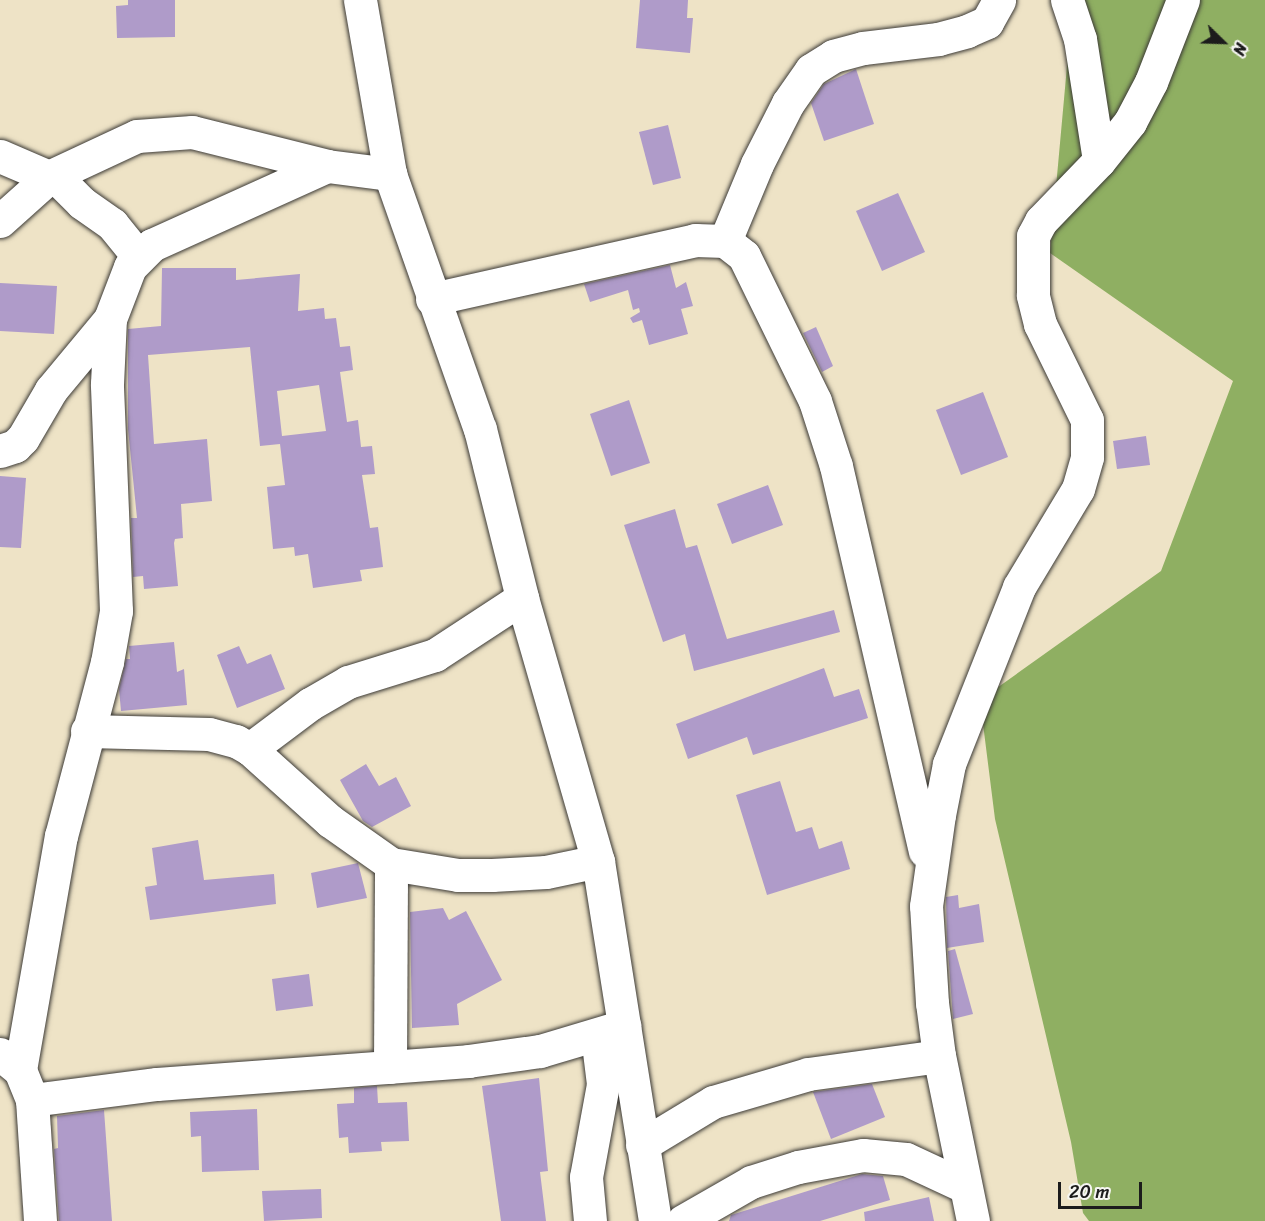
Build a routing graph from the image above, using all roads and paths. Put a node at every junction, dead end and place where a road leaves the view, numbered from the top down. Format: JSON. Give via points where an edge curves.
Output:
{"nodes":[{"id":1,"x":360,"y":0,"type":"edge"},
{"id":2,"x":999,"y":0,"type":"edge"},
{"id":3,"x":1067,"y":0,"type":"edge"},
{"id":4,"x":1183,"y":0,"type":"edge"},
{"id":5,"x":0,"y":156,"type":"edge"},
{"id":6,"x":1099,"y":161,"type":"junction"},
{"id":7,"x":327,"y":166,"type":"junction"},
{"id":8,"x":390,"y":174,"type":"junction"},
{"id":9,"x":52,"y":176,"type":"junction"},
{"id":10,"x":0,"y":221,"type":"edge"},
{"id":11,"x":725,"y":241,"type":"junction"},
{"id":12,"x":138,"y":256,"type":"junction"},
{"id":13,"x":432,"y":299,"type":"junction"},
{"id":14,"x":110,"y":319,"type":"junction"},
{"id":15,"x":0,"y":451,"type":"edge"},
{"id":16,"x":522,"y":598,"type":"junction"},
{"id":17,"x":87,"y":731,"type":"junction"},
{"id":18,"x":250,"y":749,"type":"junction"},
{"id":19,"x":598,"y":861,"type":"junction"},
{"id":20,"x":391,"y":864,"type":"junction"},
{"id":21,"x":930,"y":873,"type":"junction"},
{"id":22,"x":611,"y":1030,"type":"junction"},
{"id":23,"x":939,"y":1056,"type":"junction"},
{"id":24,"x":10,"y":1062,"type":"edge"},
{"id":25,"x":390,"y":1067,"type":"junction"},
{"id":26,"x":32,"y":1100,"type":"junction"},
{"id":27,"x":642,"y":1145,"type":"junction"},
{"id":28,"x":964,"y":1186,"type":"junction"},
{"id":29,"x":40,"y":1221,"type":"edge"},
{"id":30,"x":590,"y":1221,"type":"edge"},
{"id":31,"x":655,"y":1221,"type":"edge"},
{"id":32,"x":683,"y":1221,"type":"edge"},
{"id":33,"x":973,"y":1221,"type":"edge"}],
"edges":[{"from":1,"to":8,"type":"street"},
{"from":2,"to":11,"type":"street","via":[[987,22],[967,31],[833,56],[811,70],[788,102]]},
{"from":3,"to":6,"type":"street","via":[[1080,39]]},
{"from":4,"to":6,"type":"street","via":[[1151,82],[1130,122]]},
{"from":5,"to":9,"type":"street"},
{"from":6,"to":21,"type":"street","via":[[1041,221],[1030,254],[1040,324],[1087,420],[1087,457],[1078,489],[1019,587],[968,712],[949,764]]},
{"from":7,"to":8,"type":"street"},
{"from":7,"to":9,"type":"street","via":[[192,132],[164,131],[137,136]]},
{"from":7,"to":12,"type":"street","via":[[152,245]]},
{"from":8,"to":13,"type":"street"},
{"from":9,"to":10,"type":"street"},
{"from":9,"to":12,"type":"street","via":[[112,224]]},
{"from":11,"to":13,"type":"street","via":[[695,240]]},
{"from":11,"to":21,"type":"street","via":[[744,256],[815,401],[836,466]]},
{"from":12,"to":14,"type":"street"},
{"from":13,"to":16,"type":"street","via":[[480,429]]},
{"from":14,"to":15,"type":"street","via":[[51,390],[23,438]]},
{"from":14,"to":17,"type":"street","via":[[106,384],[109,484],[117,561],[116,611],[107,662]]},
{"from":16,"to":18,"type":"street","via":[[435,655],[348,682],[310,704]]},
{"from":16,"to":19,"type":"street"},
{"from":17,"to":18,"type":"street","via":[[209,734]]},
{"from":17,"to":24,"type":"street"},
{"from":18,"to":20,"type":"street","via":[[330,821]]},
{"from":19,"to":20,"type":"street","via":[[546,872],[492,875],[449,874]]},
{"from":19,"to":22,"type":"street"},
{"from":20,"to":25,"type":"street"},
{"from":21,"to":23,"type":"street","via":[[926,906]]},
{"from":22,"to":25,"type":"street","via":[[540,1051]]},
{"from":22,"to":27,"type":"street"},
{"from":22,"to":30,"type":"street","via":[[586,1176]]},
{"from":23,"to":27,"type":"street","via":[[808,1074],[713,1102]]},
{"from":23,"to":28,"type":"street"},
{"from":24,"to":26,"type":"street"},
{"from":25,"to":26,"type":"street","via":[[157,1084]]},
{"from":26,"to":29,"type":"street"},
{"from":27,"to":31,"type":"street"},
{"from":28,"to":32,"type":"street","via":[[906,1159],[863,1155],[798,1167],[751,1182]]},
{"from":28,"to":33,"type":"street"}]}
